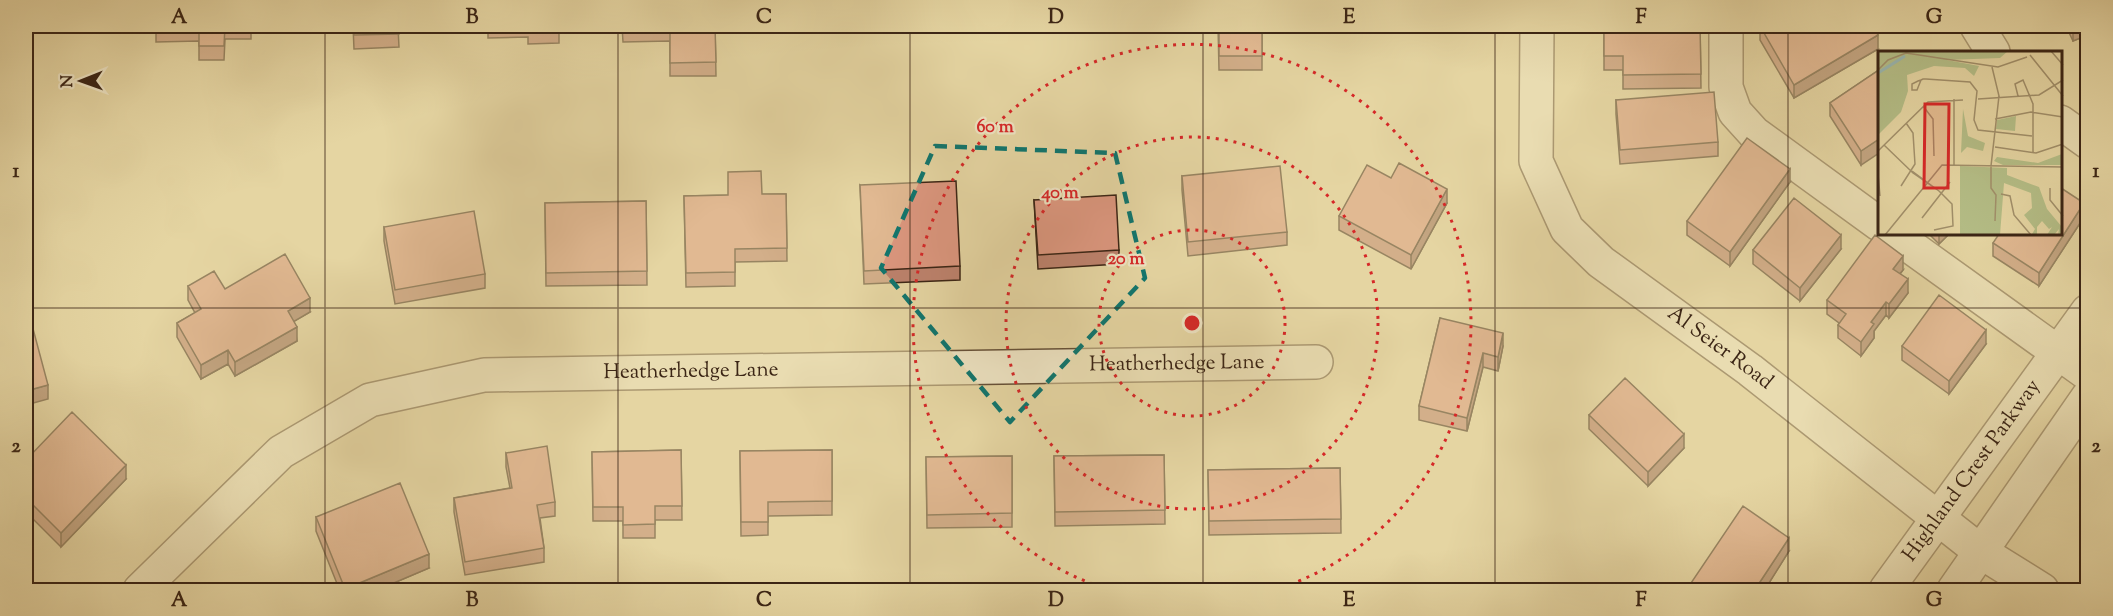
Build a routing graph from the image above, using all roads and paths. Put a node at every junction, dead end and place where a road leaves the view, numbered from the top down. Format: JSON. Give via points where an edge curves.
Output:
{"nodes":[{"id":1,"x":1537,"y":26,"type":"edge"},
{"id":2,"x":1726,"y":26,"type":"edge"},
{"id":3,"x":1977,"y":26,"type":"edge"},
{"id":4,"x":1992,"y":51,"type":"edge"},
{"id":5,"x":2062,"y":123,"type":"edge"},
{"id":6,"x":2088,"y":142,"type":"edge"},
{"id":7,"x":1878,"y":223,"type":"edge"},
{"id":8,"x":1896,"y":236,"type":"edge"},
{"id":9,"x":2088,"y":311,"type":"edge"},
{"id":10,"x":2057,"y":352,"type":"junction"},
{"id":11,"x":1316,"y":362,"type":"dead end"},
{"id":12,"x":2088,"y":374,"type":"edge"},
{"id":13,"x":2088,"y":397,"type":"edge"},
{"id":14,"x":1937,"y":518,"type":"junction"},
{"id":15,"x":1981,"y":552,"type":"junction"},
{"id":16,"x":140,"y":591,"type":"edge"},
{"id":17,"x":1886,"y":591,"type":"edge"},
{"id":18,"x":1954,"y":591,"type":"edge"},
{"id":19,"x":2042,"y":591,"type":"edge"}],
"edges":[{"from":1,"to":14,"type":"street","name":"Al Seier Road","via":[[1536,161],[1567,229],[1602,262],[1750,370]]},
{"from":2,"to":7,"type":"street","via":[[1726,87],[1735,112],[1754,133]]},
{"from":3,"to":4,"type":"street"},
{"from":5,"to":6,"type":"street"},
{"from":8,"to":10,"type":"street"},
{"from":9,"to":10,"type":"street","name":"Highland Crest Parkway"},
{"from":10,"to":12,"type":"street"},
{"from":10,"to":14,"type":"street","name":"Highland Crest Parkway"},
{"from":11,"to":16,"type":"street","name":"Heatherhedge Lane","via":[[484,375],[370,400],[281,452]]},
{"from":13,"to":15,"type":"street"},
{"from":14,"to":15,"type":"street","name":"Al Seier Road"},
{"from":14,"to":17,"type":"street","name":"Highland Crest Parkway"},
{"from":15,"to":18,"type":"street"},
{"from":15,"to":19,"type":"street","name":"Al Seier Road"}]}
